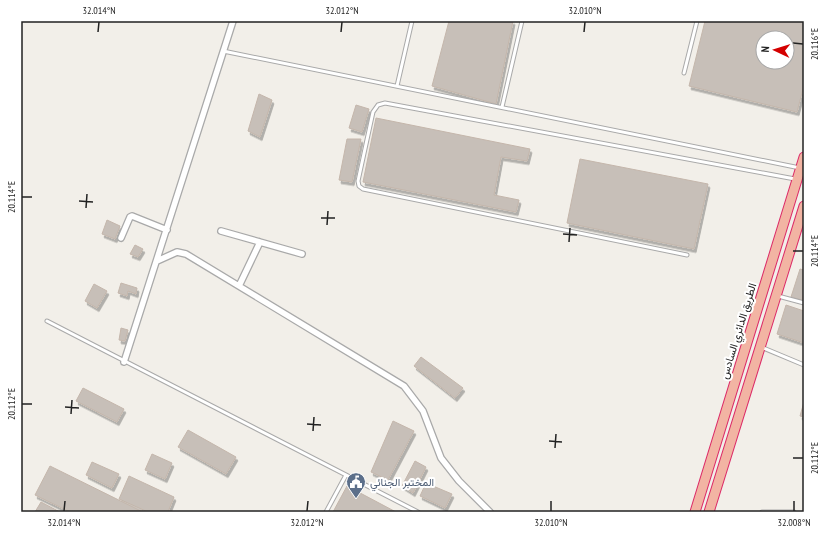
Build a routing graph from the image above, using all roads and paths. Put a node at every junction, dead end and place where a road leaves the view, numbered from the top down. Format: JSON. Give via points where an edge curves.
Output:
{"nodes":[{"id":1,"x":233,"y":21,"type":"edge"},
{"id":2,"x":412,"y":21,"type":"edge"},
{"id":3,"x":522,"y":21,"type":"edge"},
{"id":4,"x":697,"y":21,"type":"edge"},
{"id":5,"x":223,"y":51,"type":"junction"},
{"id":6,"x":684,"y":73,"type":"dead end"},
{"id":7,"x":397,"y":86,"type":"junction"},
{"id":8,"x":502,"y":107,"type":"junction"},
{"id":9,"x":804,"y":157,"type":"edge"},
{"id":10,"x":801,"y":168,"type":"junction"},
{"id":11,"x":797,"y":179,"type":"junction"},
{"id":12,"x":804,"y":206,"type":"edge"},
{"id":13,"x":167,"y":230,"type":"junction"},
{"id":14,"x":221,"y":231,"type":"dead end"},
{"id":15,"x":121,"y":238,"type":"dead end"},
{"id":16,"x":260,"y":242,"type":"junction"},
{"id":17,"x":302,"y":254,"type":"dead end"},
{"id":18,"x":687,"y":255,"type":"dead end"},
{"id":19,"x":157,"y":261,"type":"junction"},
{"id":20,"x":239,"y":286,"type":"junction"},
{"id":21,"x":777,"y":295,"type":"junction"},
{"id":22,"x":804,"y":303,"type":"edge"},
{"id":23,"x":47,"y":321,"type":"dead end"},
{"id":24,"x":761,"y":347,"type":"junction"},
{"id":25,"x":124,"y":362,"type":"junction"},
{"id":26,"x":804,"y":365,"type":"edge"},
{"id":27,"x":346,"y":475,"type":"junction"},
{"id":28,"x":326,"y":512,"type":"edge"},
{"id":29,"x":418,"y":512,"type":"edge"},
{"id":30,"x":490,"y":512,"type":"edge"},
{"id":31,"x":695,"y":512,"type":"edge"},
{"id":32,"x":709,"y":512,"type":"edge"},
{"id":33,"x":762,"y":512,"type":"edge"},
{"id":34,"x":794,"y":512,"type":"edge"}],
"edges":[{"from":1,"to":5,"type":"street"},
{"from":2,"to":7,"type":"lane"},
{"from":3,"to":8,"type":"lane"},
{"from":4,"to":6,"type":"lane"},
{"from":5,"to":7,"type":"lane"},
{"from":5,"to":13,"type":"street"},
{"from":7,"to":8,"type":"lane"},
{"from":8,"to":10,"type":"lane"},
{"from":9,"to":10,"type":"highway","name":"الطريق الدائري السادس"},
{"from":10,"to":11,"type":"highway","name":"الطريق الدائري السادس"},
{"from":11,"to":18,"type":"lane","via":[[385,103],[378,105],[373,112],[358,180],[359,186],[363,189]]},
{"from":11,"to":31,"type":"highway","name":"الطريق الدائري السادس"},
{"from":12,"to":21,"type":"highway"},
{"from":13,"to":15,"type":"street","via":[[132,216]]},
{"from":13,"to":19,"type":"street"},
{"from":14,"to":16,"type":"street"},
{"from":16,"to":17,"type":"street"},
{"from":16,"to":20,"type":"street"},
{"from":19,"to":20,"type":"street","via":[[181,252]]},
{"from":19,"to":25,"type":"street"},
{"from":20,"to":30,"type":"street","via":[[404,386],[423,411],[441,458],[459,481]]},
{"from":21,"to":22,"type":"lane"},
{"from":21,"to":24,"type":"highway"},
{"from":23,"to":25,"type":"lane"},
{"from":24,"to":26,"type":"lane"},
{"from":24,"to":32,"type":"highway"},
{"from":25,"to":27,"type":"lane"},
{"from":27,"to":28,"type":"lane"},
{"from":27,"to":29,"type":"lane"},
{"from":33,"to":34,"type":"lane"}]}
